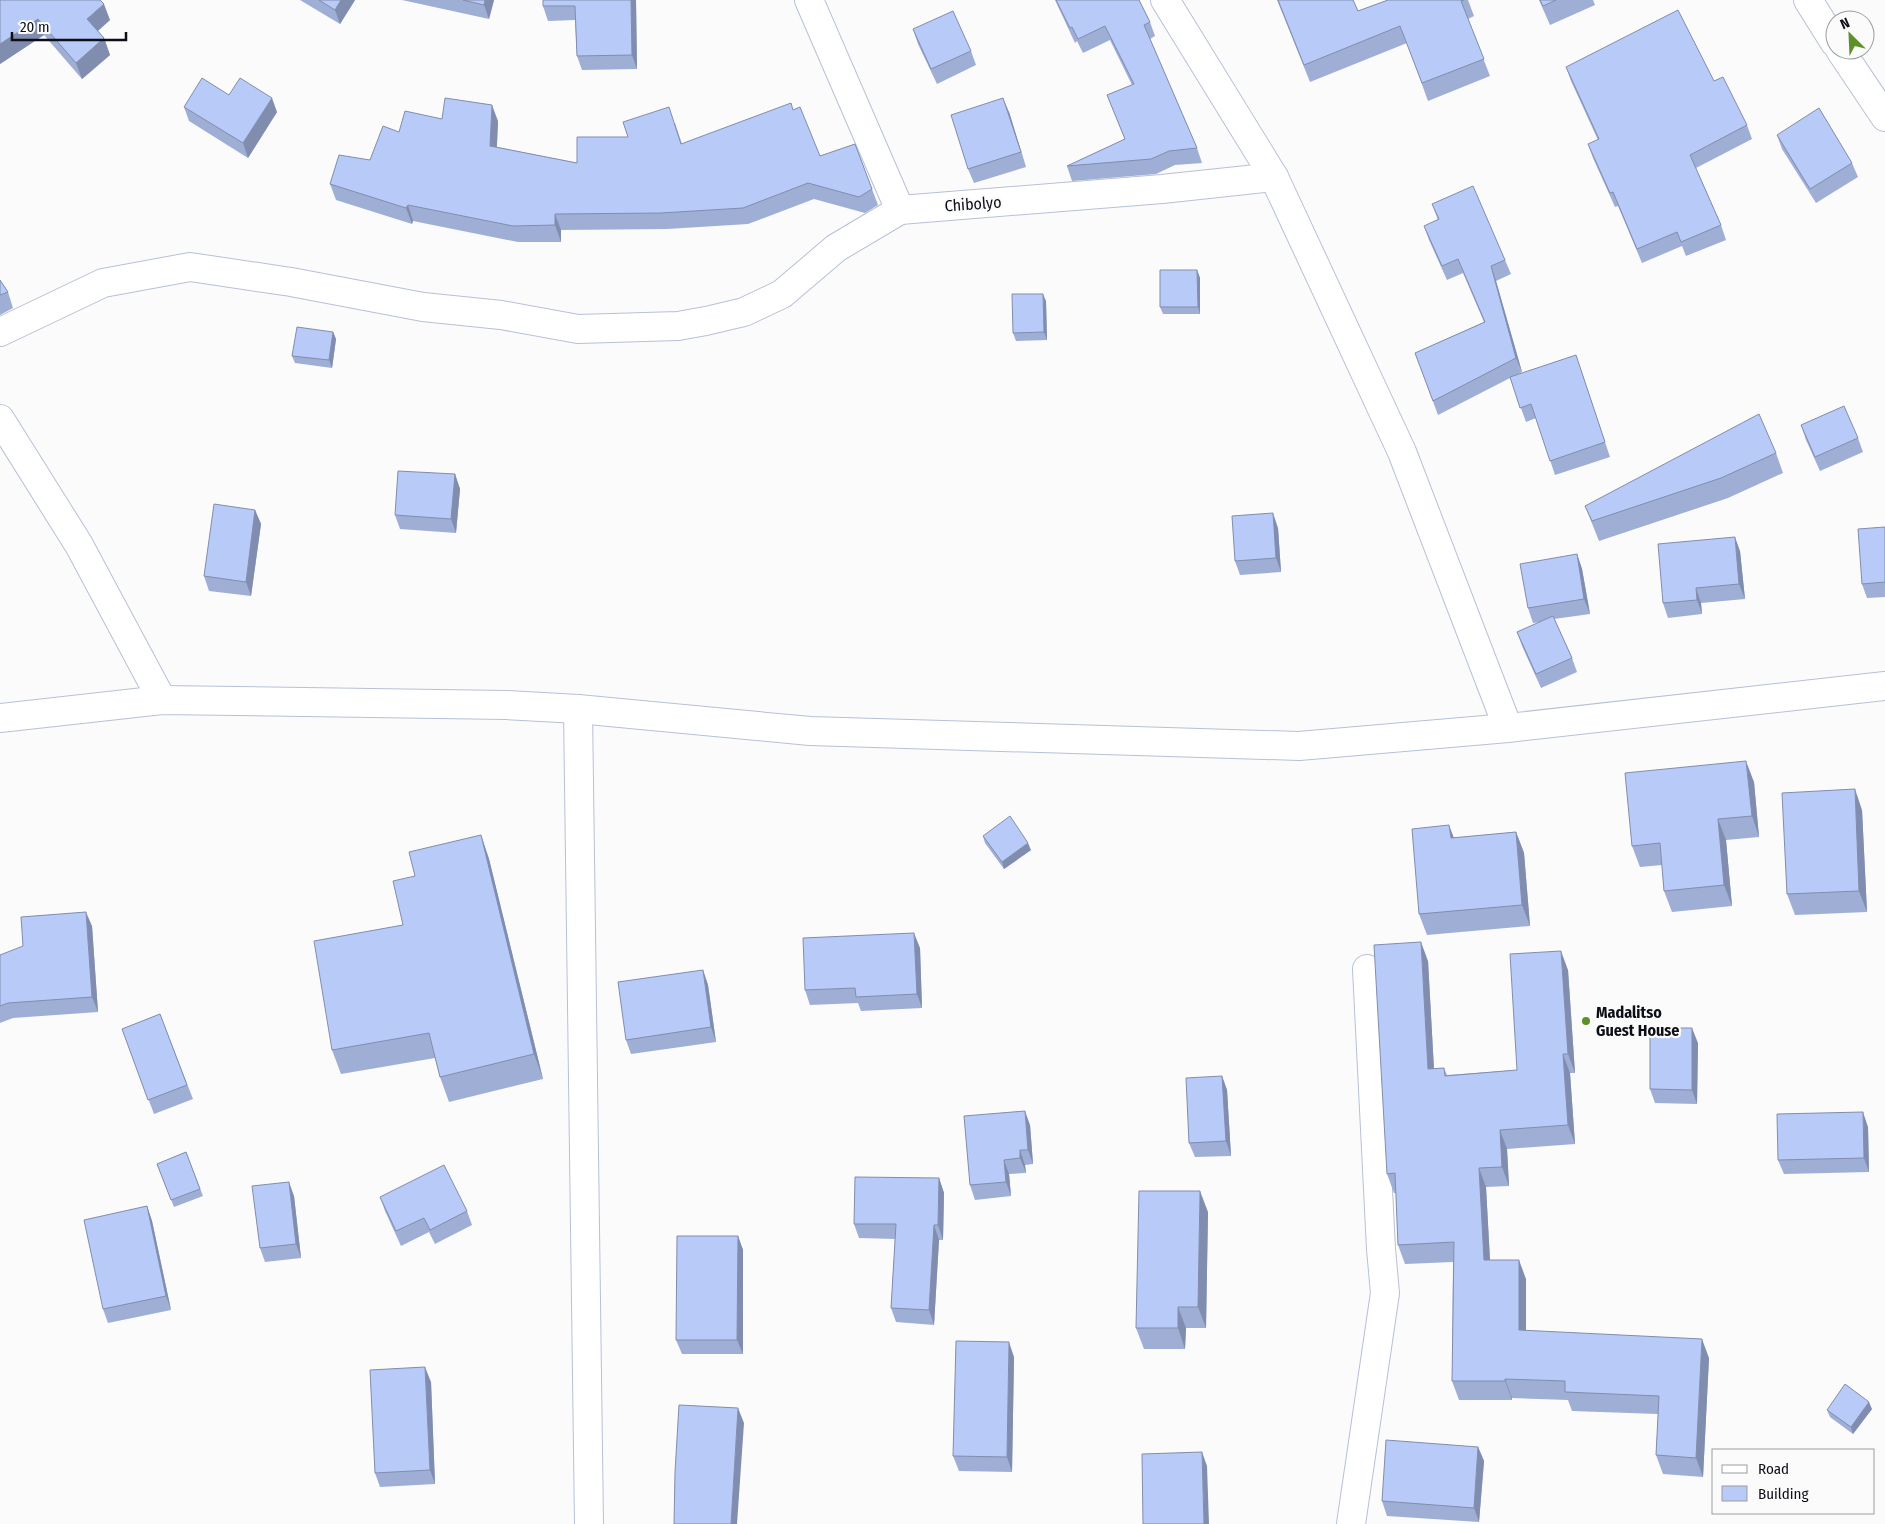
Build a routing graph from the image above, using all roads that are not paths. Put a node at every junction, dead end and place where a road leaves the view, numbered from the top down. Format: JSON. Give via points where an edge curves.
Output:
{"nodes":[{"id":1,"x":808,"y":0,"type":"edge"},
{"id":2,"x":1165,"y":0,"type":"edge"},
{"id":3,"x":1808,"y":0,"type":"edge"},
{"id":4,"x":1825,"y":27,"type":"edge"},
{"id":5,"x":1847,"y":60,"type":"edge"},
{"id":6,"x":1885,"y":117,"type":"edge"},
{"id":7,"x":1274,"y":177,"type":"junction"},
{"id":8,"x":900,"y":210,"type":"junction"},
{"id":9,"x":0,"y":332,"type":"edge"},
{"id":10,"x":0,"y":419,"type":"edge"},
{"id":11,"x":1885,"y":686,"type":"edge"},
{"id":12,"x":162,"y":700,"type":"junction"},
{"id":13,"x":578,"y":709,"type":"junction"},
{"id":14,"x":0,"y":718,"type":"edge"},
{"id":15,"x":1508,"y":728,"type":"junction"},
{"id":16,"x":1367,"y":969,"type":"dead end"},
{"id":17,"x":589,"y":1524,"type":"edge"},
{"id":18,"x":1351,"y":1524,"type":"edge"}],
"edges":[{"from":1,"to":8,"type":"street"},
{"from":2,"to":7,"type":"street"},
{"from":3,"to":4,"type":"street"},
{"from":5,"to":6,"type":"street"},
{"from":7,"to":8,"type":"street","name":"Chibolyo"},
{"from":7,"to":15,"type":"street","via":[[1402,452]]},
{"from":8,"to":9,"type":"street","via":[[836,248],[782,294],[744,312],[678,326],[578,329],[423,308],[291,282],[190,268],[103,283]]},
{"from":10,"to":12,"type":"street","via":[[79,545]]},
{"from":11,"to":15,"type":"street"},
{"from":12,"to":13,"type":"street"},
{"from":12,"to":14,"type":"street"},
{"from":13,"to":15,"type":"street","via":[[810,731],[1299,746]]},
{"from":13,"to":17,"type":"street"},
{"from":16,"to":18,"type":"street","via":[[1385,1293]]}]}
